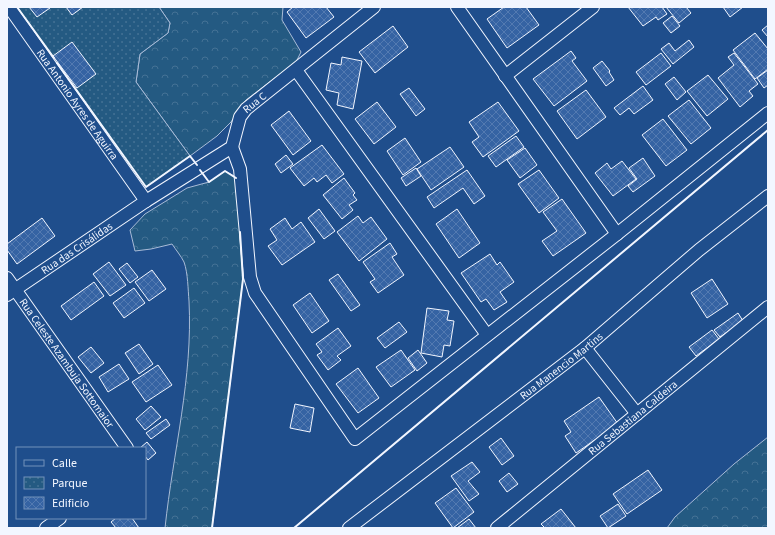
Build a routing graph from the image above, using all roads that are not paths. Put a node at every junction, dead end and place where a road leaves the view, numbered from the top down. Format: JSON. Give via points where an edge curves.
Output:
{"nodes":[{"id":1,"x":9,"y":7,"type":"edge"},
{"id":2,"x":374,"y":7,"type":"edge"},
{"id":3,"x":457,"y":7,"type":"edge"},
{"id":4,"x":593,"y":7,"type":"edge"},
{"id":5,"x":296,"y":70,"type":"junction"},
{"id":6,"x":505,"y":76,"type":"junction"},
{"id":7,"x":768,"y":113,"type":"edge"},
{"id":8,"x":232,"y":147,"type":"junction"},
{"id":9,"x":768,"y":196,"type":"edge"},
{"id":10,"x":146,"y":201,"type":"junction"},
{"id":11,"x":616,"y":234,"type":"junction"},
{"id":12,"x":7,"y":278,"type":"edge"},
{"id":13,"x":11,"y":292,"type":"edge"},
{"id":14,"x":768,"y":307,"type":"edge"},
{"id":15,"x":487,"y":335,"type":"junction"},
{"id":16,"x":585,"y":348,"type":"junction"},
{"id":17,"x":637,"y":414,"type":"junction"},
{"id":18,"x":126,"y":447,"type":"edge"},
{"id":19,"x":59,"y":519,"type":"edge"},
{"id":20,"x":46,"y":528,"type":"edge"},
{"id":21,"x":349,"y":528,"type":"edge"},
{"id":22,"x":497,"y":528,"type":"edge"}],
"edges":[{"from":1,"to":10,"type":"street","name":"Rua Antonio Ayres de Aguirra"},
{"from":2,"to":5,"type":"street","name":"Rua C"},
{"from":3,"to":6,"type":"street"},
{"from":4,"to":6,"type":"street"},
{"from":5,"to":8,"type":"street","name":"Rua C","via":[[246,109],[240,118]]},
{"from":5,"to":15,"type":"street"},
{"from":6,"to":11,"type":"street"},
{"from":7,"to":11,"type":"street"},
{"from":8,"to":10,"type":"street"},
{"from":8,"to":15,"type":"street","via":[[240,169],[250,277],[255,293],[355,439]]},
{"from":9,"to":16,"type":"street","name":"Rua Manencio Martins","via":[[699,250]]},
{"from":10,"to":13,"type":"street","name":"Rua das Crisálidas"},
{"from":11,"to":15,"type":"street"},
{"from":12,"to":13,"type":"street","name":"Rua Celeste Azambuja Sottomaior"},
{"from":13,"to":18,"type":"street","name":"Rua Celeste Azambuja Sottomaior"},
{"from":14,"to":17,"type":"street","name":"Rua Sebastiana Caldeira"},
{"from":16,"to":17,"type":"street"},
{"from":16,"to":21,"type":"street","name":"Rua Manencio Martins"},
{"from":17,"to":22,"type":"street","name":"Rua Sebastiana Caldeira"},
{"from":19,"to":20,"type":"street"}]}
